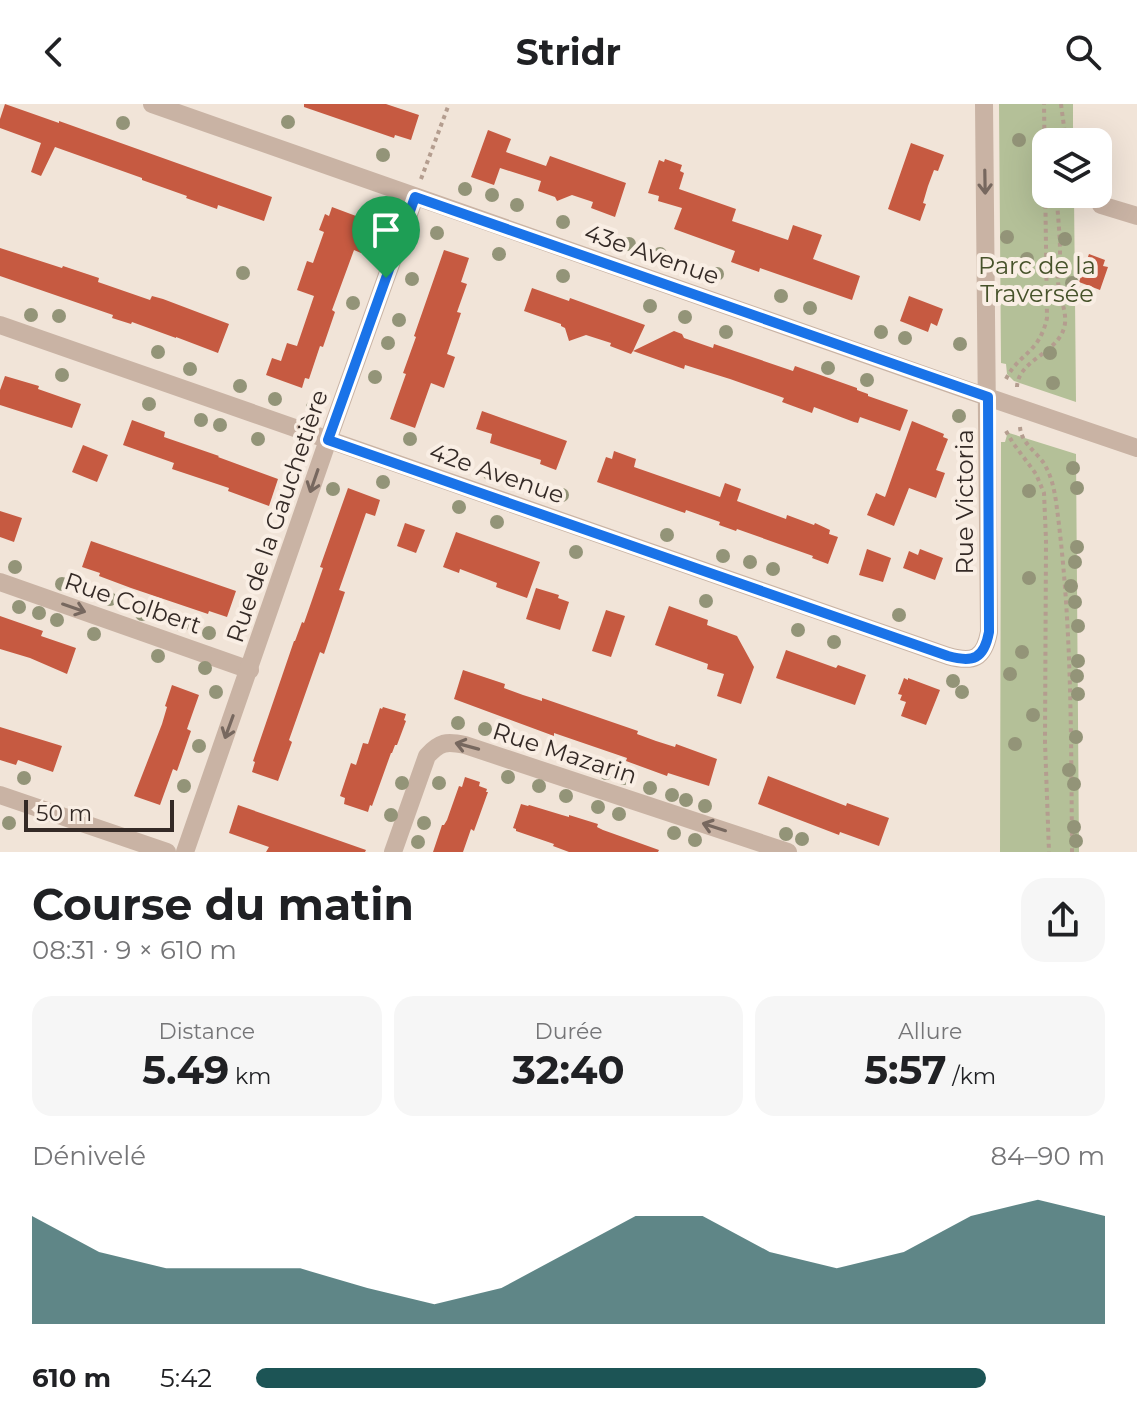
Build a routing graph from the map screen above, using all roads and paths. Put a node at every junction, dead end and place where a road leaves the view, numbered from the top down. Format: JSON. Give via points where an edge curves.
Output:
{"nodes":[{"id":1,"x":152,"y":104,"type":"edge"},
{"id":2,"x":449,"y":104,"type":"edge"},
{"id":3,"x":984,"y":104,"type":"edge"},
{"id":4,"x":1044,"y":104,"type":"edge"},
{"id":5,"x":1061,"y":104,"type":"edge"},
{"id":6,"x":1064,"y":128,"type":"edge"},
{"id":7,"x":415,"y":197,"type":"junction"},
{"id":8,"x":1057,"y":208,"type":"edge"},
{"id":9,"x":1111,"y":208,"type":"edge"},
{"id":10,"x":1137,"y":216,"type":"edge"},
{"id":11,"x":0,"y":325,"type":"edge"},
{"id":12,"x":1007,"y":376,"type":"dead end"},
{"id":13,"x":988,"y":397,"type":"junction"},
{"id":14,"x":1018,"y":407,"type":"junction"},
{"id":15,"x":1003,"y":425,"type":"dead end"},
{"id":16,"x":328,"y":440,"type":"junction"},
{"id":17,"x":1137,"y":448,"type":"edge"},
{"id":18,"x":0,"y":582,"type":"edge"},
{"id":19,"x":978,"y":657,"type":"joint"},
{"id":20,"x":250,"y":670,"type":"junction"},
{"id":21,"x":0,"y":795,"type":"edge"},
{"id":22,"x":167,"y":852,"type":"edge"},
{"id":23,"x":185,"y":852,"type":"edge"},
{"id":24,"x":393,"y":852,"type":"edge"},
{"id":25,"x":788,"y":852,"type":"edge"},
{"id":26,"x":1049,"y":852,"type":"edge"},
{"id":27,"x":1072,"y":852,"type":"edge"}],
"edges":[{"from":1,"to":7,"type":"street","name":"43e Avenue"},
{"from":2,"to":7,"type":"path"},
{"from":3,"to":13,"type":"street","name":"Rue Victoria","one_way":true},
{"from":4,"to":12,"type":"path","via":[[1047,318],[1038,343]]},
{"from":5,"to":6,"type":"path"},
{"from":7,"to":13,"type":"street","name":"43e Avenue"},
{"from":7,"to":16,"type":"street","name":"Rue de la Gauchetière"},
{"from":8,"to":14,"type":"path","via":[[1058,284],[1066,322],[1053,345],[1021,373]]},
{"from":9,"to":10,"type":"street"},
{"from":11,"to":16,"type":"street","name":"42e Avenue"},
{"from":13,"to":14,"type":"street","name":"43e Avenue"},
{"from":13,"to":19,"type":"street","name":"Rue Victoria","via":[[989,632]]},
{"from":14,"to":17,"type":"street","name":"43e Avenue"},
{"from":14,"to":27,"type":"path","via":[[1020,435],[1049,473],[1057,507],[1068,624]]},
{"from":15,"to":26,"type":"path","via":[[1044,493]]},
{"from":16,"to":19,"type":"street","name":"42e Avenue","via":[[948,656]]},
{"from":16,"to":20,"type":"street","name":"Rue de la Gauchetière","one_way":true},
{"from":18,"to":20,"type":"street","name":"Rue Colbert","one_way":true},
{"from":20,"to":23,"type":"street","name":"Rue de la Gauchetière","one_way":true},
{"from":21,"to":22,"type":"street"},
{"from":25,"to":24,"type":"street","name":"Rue Mazarin","one_way":true,"via":[[450,742],[437,745],[427,756]]}]}
